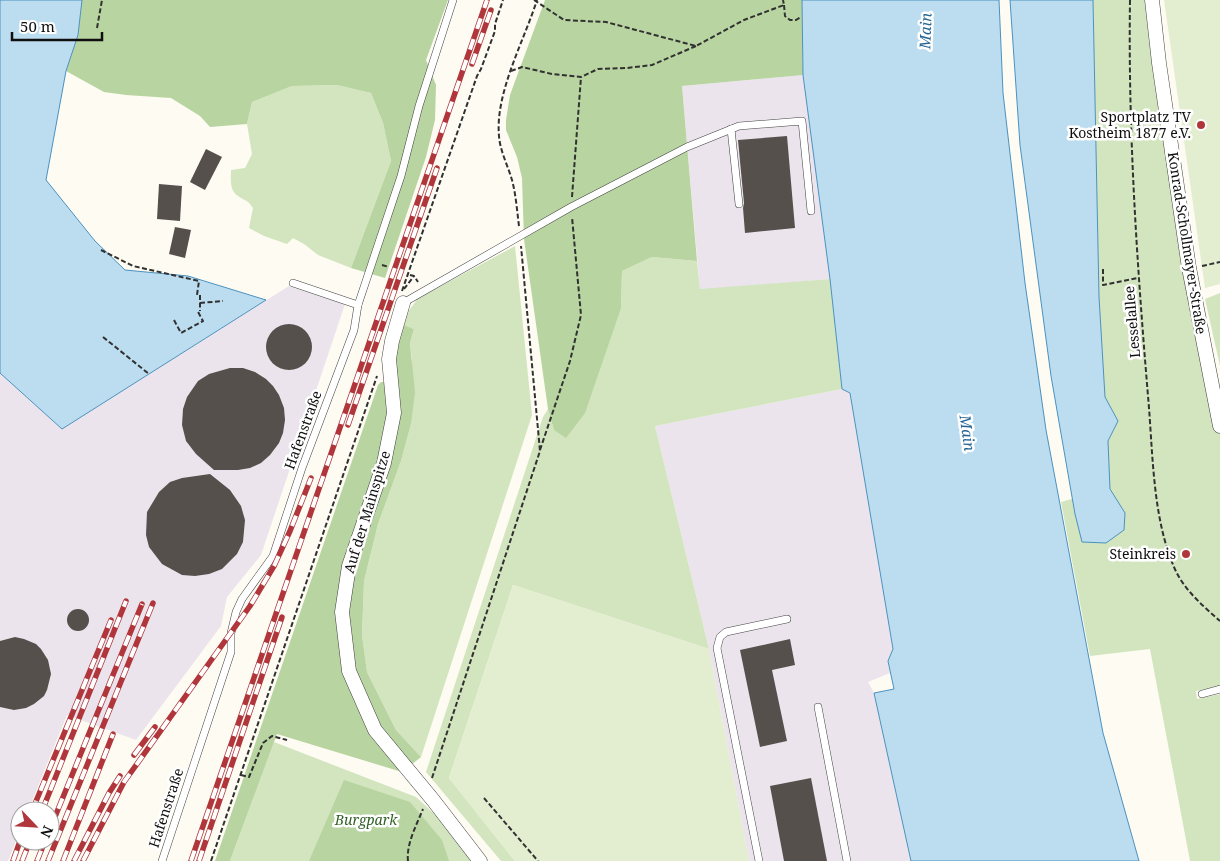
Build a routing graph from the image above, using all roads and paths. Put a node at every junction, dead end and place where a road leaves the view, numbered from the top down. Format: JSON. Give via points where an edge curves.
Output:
{"nodes":[{"id":1,"x":102,"y":0,"type":"edge"},
{"id":2,"x":453,"y":0,"type":"edge"},
{"id":3,"x":503,"y":0,"type":"edge"},
{"id":4,"x":783,"y":0,"type":"edge"},
{"id":5,"x":1130,"y":0,"type":"edge"},
{"id":6,"x":1152,"y":0,"type":"edge"},
{"id":7,"x":536,"y":1,"type":"edge"},
{"id":8,"x":784,"y":5,"type":"junction"},
{"id":9,"x":801,"y":17,"type":"dead end"},
{"id":10,"x":97,"y":28,"type":"dead end"},
{"id":11,"x":696,"y":46,"type":"junction"},
{"id":12,"x":511,"y":71,"type":"junction"},
{"id":13,"x":581,"y":77,"type":"junction"},
{"id":14,"x":731,"y":129,"type":"junction"},
{"id":15,"x":739,"y":204,"type":"dead end"},
{"id":16,"x":571,"y":208,"type":"junction"},
{"id":17,"x":811,"y":211,"type":"dead end"},
{"id":18,"x":521,"y":236,"type":"junction"},
{"id":19,"x":100,"y":250,"type":"dead end"},
{"id":20,"x":1220,"y":262,"type":"edge"},
{"id":21,"x":1190,"y":268,"type":"junction"},
{"id":22,"x":1104,"y":269,"type":"dead end"},
{"id":23,"x":410,"y":275,"type":"dead end"},
{"id":24,"x":1138,"y":278,"type":"junction"},
{"id":25,"x":292,"y":283,"type":"dead end"},
{"id":26,"x":403,"y":297,"type":"junction"},
{"id":27,"x":223,"y":301,"type":"dead end"},
{"id":28,"x":200,"y":303,"type":"junction"},
{"id":29,"x":358,"y":305,"type":"junction"},
{"id":30,"x":197,"y":310,"type":"dead end"},
{"id":31,"x":200,"y":311,"type":"dead end"},
{"id":32,"x":174,"y":320,"type":"dead end"},
{"id":33,"x":103,"y":337,"type":"dead end"},
{"id":34,"x":389,"y":359,"type":"junction"},
{"id":35,"x":149,"y":374,"type":"dead end"},
{"id":36,"x":1220,"y":426,"type":"edge"},
{"id":37,"x":540,"y":451,"type":"junction"},
{"id":38,"x":787,"y":619,"type":"dead end"},
{"id":39,"x":1220,"y":621,"type":"edge"},
{"id":40,"x":1220,"y":689,"type":"edge"},
{"id":41,"x":1202,"y":694,"type":"dead end"},
{"id":42,"x":818,"y":707,"type":"dead end"},
{"id":43,"x":287,"y":740,"type":"dead end"},
{"id":44,"x":241,"y":774,"type":"junction"},
{"id":45,"x":428,"y":794,"type":"junction"},
{"id":46,"x":484,"y":798,"type":"dead end"},
{"id":47,"x":162,"y":861,"type":"edge"},
{"id":48,"x":211,"y":861,"type":"edge"},
{"id":49,"x":408,"y":861,"type":"edge"},
{"id":50,"x":480,"y":861,"type":"edge"},
{"id":51,"x":538,"y":861,"type":"edge"},
{"id":52,"x":759,"y":861,"type":"edge"},
{"id":53,"x":847,"y":861,"type":"edge"}],
"edges":[{"from":1,"to":10,"type":"path"},
{"from":2,"to":29,"type":"lane","name":"Hafenstraße","via":[[419,106],[401,176]]},
{"from":3,"to":26,"type":"path"},
{"from":4,"to":8,"type":"path"},
{"from":5,"to":24,"type":"path","name":"Lesselallee","via":[[1130,97]]},
{"from":6,"to":21,"type":"street","name":"Konrad-Schollmayer-Straße"},
{"from":7,"to":11,"type":"path","via":[[564,20],[606,22]]},
{"from":7,"to":12,"type":"path"},
{"from":8,"to":9,"type":"path","via":[[785,16],[790,20]]},
{"from":8,"to":11,"type":"path","via":[[744,20]]},
{"from":11,"to":13,"type":"path","via":[[652,65],[598,69]]},
{"from":12,"to":13,"type":"path","via":[[522,67]]},
{"from":12,"to":18,"type":"path","via":[[500,109],[499,138],[512,180]]},
{"from":13,"to":16,"type":"path"},
{"from":14,"to":15,"type":"lane"},
{"from":14,"to":16,"type":"lane","via":[[688,147]]},
{"from":14,"to":17,"type":"lane","via":[[802,121]]},
{"from":16,"to":18,"type":"lane"},
{"from":16,"to":37,"type":"path","via":[[581,316],[570,361]]},
{"from":18,"to":26,"type":"lane"},
{"from":18,"to":37,"type":"path"},
{"from":19,"to":28,"type":"path","via":[[132,266],[199,281]]},
{"from":20,"to":21,"type":"path"},
{"from":21,"to":36,"type":"street","name":"Konrad-Schollmayer-Straße"},
{"from":22,"to":24,"type":"path","via":[[1103,285]]},
{"from":23,"to":26,"type":"path","via":[[414,276]]},
{"from":24,"to":39,"type":"path","name":"Lesselallee","via":[[1161,527],[1179,577],[1194,597]]},
{"from":25,"to":29,"type":"lane"},
{"from":26,"to":34,"type":"street","name":"Auf der Mainspitze"},
{"from":27,"to":28,"type":"path"},
{"from":28,"to":31,"type":"path"},
{"from":29,"to":47,"type":"lane","name":"Hafenstraße","via":[[354,330],[273,556],[236,612],[231,652]]},
{"from":30,"to":32,"type":"path","via":[[203,321],[181,333]]},
{"from":33,"to":35,"type":"path"},
{"from":34,"to":44,"type":"path","via":[[376,376]]},
{"from":34,"to":45,"type":"street","name":"Auf der Mainspitze","via":[[394,413],[384,464],[349,566],[342,612],[350,671],[375,730]]},
{"from":37,"to":45,"type":"path"},
{"from":38,"to":52,"type":"lane","via":[[726,632],[720,637],[717,648]]},
{"from":40,"to":41,"type":"lane"},
{"from":42,"to":53,"type":"lane"},
{"from":43,"to":44,"type":"path","via":[[272,736],[263,743],[249,777]]},
{"from":44,"to":48,"type":"path"},
{"from":45,"to":49,"type":"path"},
{"from":45,"to":50,"type":"street","name":"Auf der Mainspitze"},
{"from":46,"to":51,"type":"path"}]}
